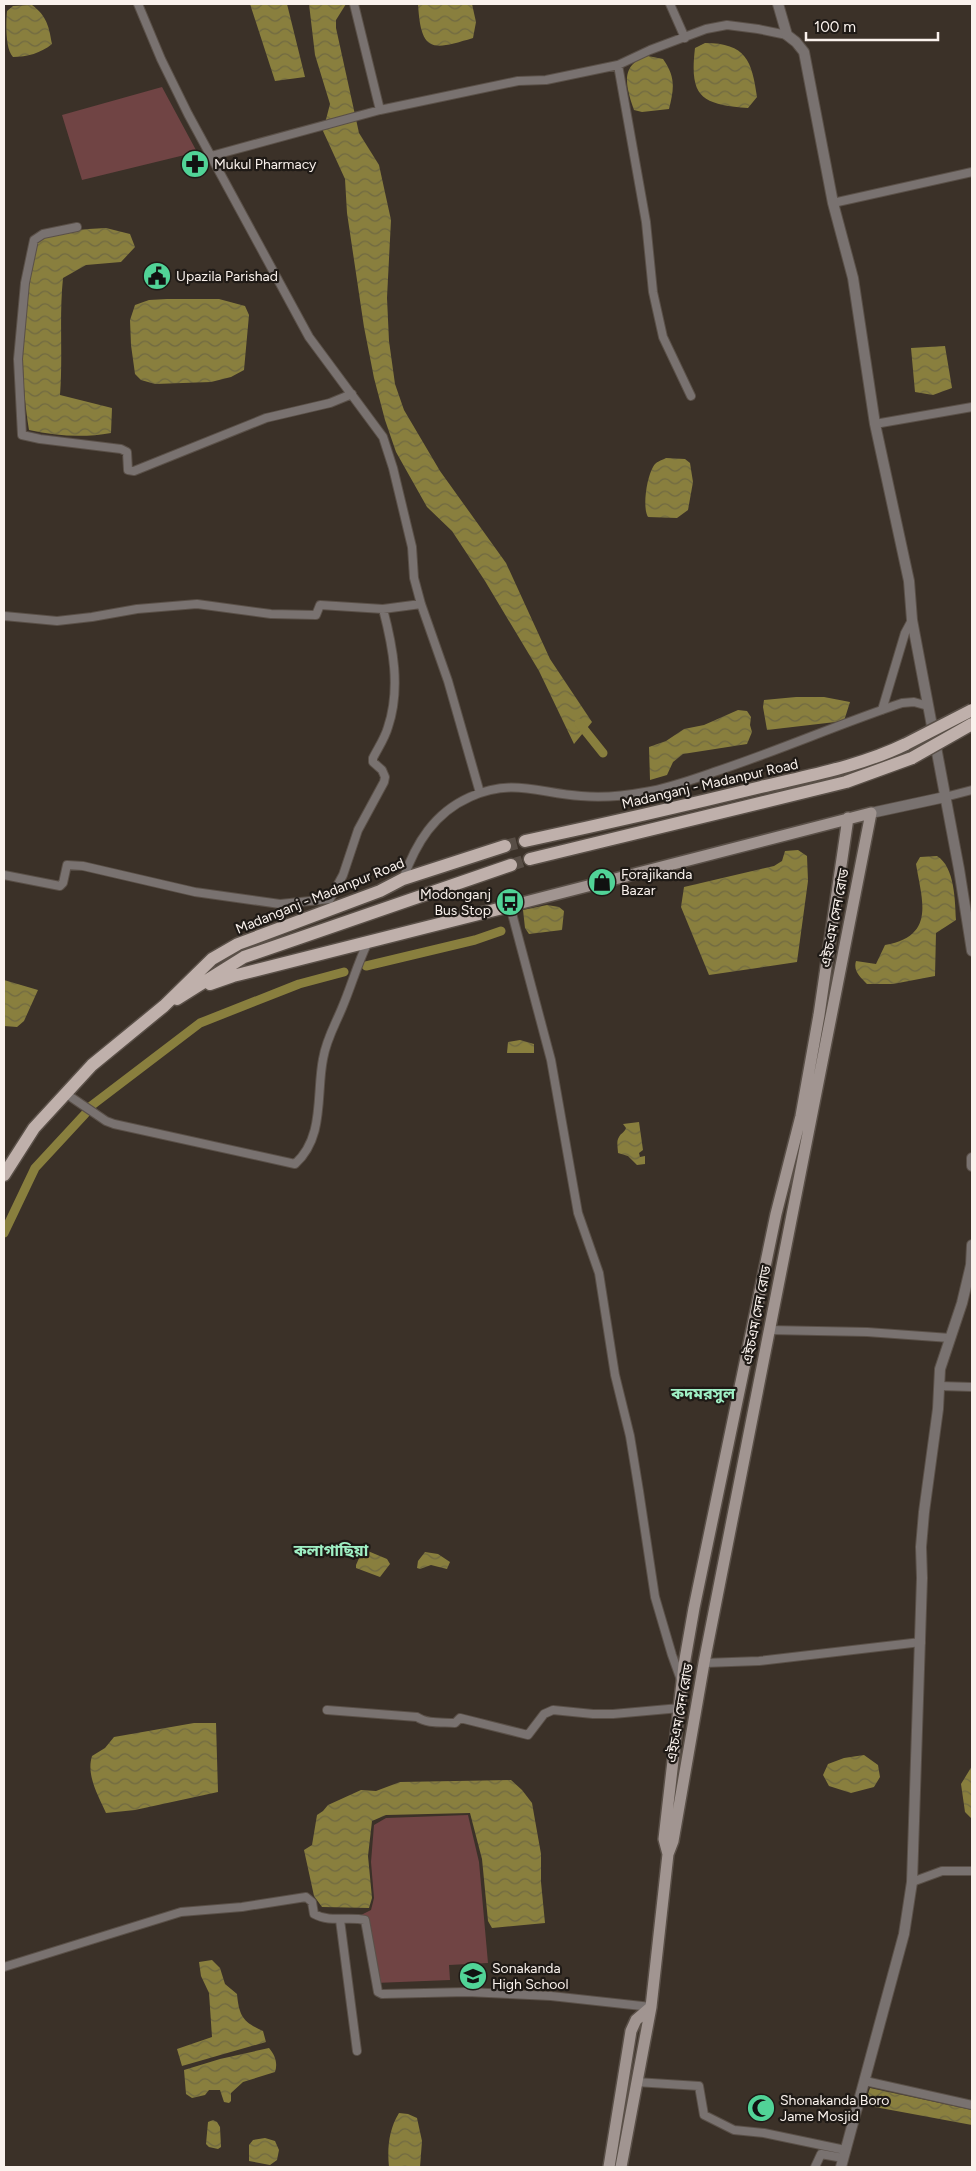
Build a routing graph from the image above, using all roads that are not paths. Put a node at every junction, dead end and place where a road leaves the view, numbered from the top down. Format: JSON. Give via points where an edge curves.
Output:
{"nodes":[{"id":1,"x":138,"y":4,"type":"edge"},
{"id":2,"x":354,"y":4,"type":"edge"},
{"id":3,"x":670,"y":4,"type":"edge"},
{"id":4,"x":778,"y":4,"type":"edge"},
{"id":5,"x":786,"y":35,"type":"junction"},
{"id":6,"x":685,"y":38,"type":"junction"},
{"id":7,"x":618,"y":65,"type":"junction"},
{"id":8,"x":380,"y":110,"type":"junction"},
{"id":9,"x":211,"y":156,"type":"junction"},
{"id":10,"x":972,"y":172,"type":"edge"},
{"id":11,"x":833,"y":203,"type":"junction"},
{"id":12,"x":77,"y":227,"type":"dead end"},
{"id":13,"x":352,"y":394,"type":"junction"},
{"id":14,"x":691,"y":396,"type":"dead end"},
{"id":15,"x":972,"y":407,"type":"edge"},
{"id":16,"x":875,"y":424,"type":"junction"},
{"id":17,"x":421,"y":604,"type":"junction"},
{"id":18,"x":382,"y":609,"type":"junction"},
{"id":19,"x":4,"y":616,"type":"edge"},
{"id":20,"x":912,"y":620,"type":"junction"},
{"id":21,"x":928,"y":706,"type":"junction"},
{"id":22,"x":882,"y":710,"type":"junction"},
{"id":23,"x":972,"y":710,"type":"edge"},
{"id":24,"x":972,"y":724,"type":"edge"},
{"id":25,"x":972,"y":790,"type":"edge"},
{"id":26,"x":480,"y":793,"type":"junction"},
{"id":27,"x":945,"y":797,"type":"junction"},
{"id":28,"x":871,"y":813,"type":"junction"},
{"id":29,"x":848,"y":818,"type":"junction"},
{"id":30,"x":525,"y":841,"type":"tunnel mouth"},
{"id":31,"x":506,"y":846,"type":"tunnel mouth"},
{"id":32,"x":530,"y":859,"type":"tunnel mouth"},
{"id":33,"x":511,"y":865,"type":"tunnel mouth"},
{"id":34,"x":4,"y":875,"type":"edge"},
{"id":35,"x":403,"y":879,"type":"junction"},
{"id":36,"x":510,"y":906,"type":"junction"},
{"id":37,"x":367,"y":944,"type":"junction"},
{"id":38,"x":972,"y":951,"type":"edge"},
{"id":39,"x":194,"y":989,"type":"junction"},
{"id":40,"x":164,"y":1006,"type":"junction"},
{"id":41,"x":65,"y":1093,"type":"junction"},
{"id":42,"x":972,"y":1158,"type":"edge"},
{"id":43,"x":972,"y":1166,"type":"edge"},
{"id":44,"x":4,"y":1175,"type":"edge"},
{"id":45,"x":972,"y":1245,"type":"edge"},
{"id":46,"x":970,"y":1282,"type":"edge"},
{"id":47,"x":769,"y":1330,"type":"junction"},
{"id":48,"x":950,"y":1338,"type":"junction"},
{"id":49,"x":939,"y":1386,"type":"junction"},
{"id":50,"x":972,"y":1387,"type":"edge"},
{"id":51,"x":920,"y":1642,"type":"junction"},
{"id":52,"x":704,"y":1664,"type":"junction"},
{"id":53,"x":682,"y":1689,"type":"junction"},
{"id":54,"x":698,"y":1696,"type":"junction"},
{"id":55,"x":680,"y":1708,"type":"junction"},
{"id":56,"x":328,"y":1710,"type":"dead end"},
{"id":57,"x":668,"y":1854,"type":"junction"},
{"id":58,"x":972,"y":1871,"type":"edge"},
{"id":59,"x":912,"y":1882,"type":"junction"},
{"id":60,"x":340,"y":1920,"type":"junction"},
{"id":61,"x":4,"y":1968,"type":"edge"},
{"id":62,"x":651,"y":2007,"type":"junction"},
{"id":63,"x":357,"y":2051,"type":"dead end"},
{"id":64,"x":865,"y":2081,"type":"junction"},
{"id":65,"x":636,"y":2082,"type":"junction"},
{"id":66,"x":972,"y":2105,"type":"edge"},
{"id":67,"x":843,"y":2159,"type":"edge"},
{"id":68,"x":609,"y":2167,"type":"edge"},
{"id":69,"x":620,"y":2167,"type":"edge"},
{"id":70,"x":815,"y":2167,"type":"edge"}],
"edges":[{"from":1,"to":9,"type":"street","via":[[161,59]]},
{"from":2,"to":8,"type":"street"},
{"from":3,"to":6,"type":"street"},
{"from":4,"to":5,"type":"street"},
{"from":5,"to":6,"type":"street","via":[[727,25]]},
{"from":5,"to":11,"type":"street","via":[[804,52]]},
{"from":6,"to":7,"type":"street"},
{"from":7,"to":8,"type":"street"},
{"from":7,"to":14,"type":"street","via":[[646,222],[653,292],[663,337]]},
{"from":8,"to":9,"type":"street"},
{"from":9,"to":13,"type":"street","via":[[309,337]]},
{"from":10,"to":11,"type":"street"},
{"from":11,"to":16,"type":"street","via":[[853,278]]},
{"from":12,"to":13,"type":"street","via":[[43,234],[34,240],[25,283],[18,359],[22,435],[121,448],[127,452],[128,470],[134,471],[266,418],[330,403]]},
{"from":13,"to":17,"type":"street","via":[[383,437],[412,547],[414,578]]},
{"from":15,"to":16,"type":"street"},
{"from":16,"to":20,"type":"street","via":[[908,581]]},
{"from":17,"to":18,"type":"street"},
{"from":17,"to":26,"type":"street","via":[[448,681]]},
{"from":18,"to":19,"type":"street","via":[[320,605],[316,614],[280,614],[197,604],[57,621]]},
{"from":18,"to":34,"type":"street","via":[[395,663],[394,706],[388,728],[373,758],[385,776],[384,782],[358,830],[343,875],[330,899],[280,904],[195,892],[83,866],[66,866],[60,886]]},
{"from":20,"to":21,"type":"street"},
{"from":20,"to":22,"type":"street","via":[[905,633]]},
{"from":21,"to":22,"type":"street","via":[[902,703]]},
{"from":21,"to":27,"type":"street"},
{"from":22,"to":26,"type":"street","via":[[767,755],[647,792],[594,797],[521,787]]},
{"from":23,"to":30,"type":"main road","name":"Madanganj - Madanpur Road","bridge":true,"via":[[882,756],[660,812]]},
{"from":24,"to":32,"type":"main road","name":"Madanganj - Madanpur Road","bridge":true,"via":[[912,758],[846,782]]},
{"from":25,"to":27,"type":"street"},
{"from":26,"to":35,"type":"street","via":[[454,805],[435,820],[419,842]]},
{"from":27,"to":28,"type":"street"},
{"from":27,"to":38,"type":"street"},
{"from":28,"to":29,"type":"main road"},
{"from":28,"to":47,"type":"main road","name":"এইচএম সেন রোড"},
{"from":29,"to":36,"type":"main road"},
{"from":29,"to":53,"type":"main road","name":"এইচএম সেন রোড","via":[[801,1116],[751,1328],[694,1608]]},
{"from":31,"to":35,"type":"main road","name":"Madanganj - Madanpur Road"},
{"from":33,"to":39,"type":"main road","name":"Madanganj - Madanpur Road","via":[[244,957]]},
{"from":35,"to":40,"type":"main road","name":"Madanganj - Madanpur Road","via":[[380,891],[238,944],[212,959]]},
{"from":36,"to":37,"type":"main road"},
{"from":36,"to":53,"type":"street","via":[[551,1060],[578,1213],[599,1273],[656,1597]]},
{"from":37,"to":39,"type":"main road","via":[[233,976]]},
{"from":37,"to":41,"type":"street","via":[[330,1031],[323,1058],[317,1125],[295,1164],[114,1124]]},
{"from":39,"to":40,"type":"main road","name":"Madanganj - Madanpur Road"},
{"from":40,"to":41,"type":"main road","name":"Madanganj - Madanpur Road","via":[[92,1065]]},
{"from":41,"to":44,"type":"main road","name":"Madanganj - Madanpur Road","via":[[34,1128]]},
{"from":42,"to":43,"type":"street"},
{"from":45,"to":46,"type":"street"},
{"from":46,"to":48,"type":"street"},
{"from":47,"to":48,"type":"street"},
{"from":47,"to":52,"type":"main road","name":"এইচএম সেন রোড"},
{"from":48,"to":49,"type":"street","via":[[940,1369]]},
{"from":49,"to":50,"type":"street"},
{"from":49,"to":51,"type":"street","via":[[921,1547]]},
{"from":51,"to":52,"type":"street"},
{"from":51,"to":59,"type":"street"},
{"from":52,"to":54,"type":"main road","name":"এইচএম সেন রোড"},
{"from":53,"to":54,"type":"main road"},
{"from":53,"to":55,"type":"main road","name":"এইচএম সেন রোড"},
{"from":54,"to":57,"type":"main road","name":"এইচএম সেন রোড"},
{"from":55,"to":56,"type":"street","via":[[613,1714],[553,1710],[544,1714],[528,1735],[460,1718],[455,1723],[431,1722],[417,1717]]},
{"from":55,"to":57,"type":"main road","name":"এইচএম সেন রোড","via":[[664,1839]]},
{"from":57,"to":62,"type":"main road","name":"এইচএম সেন রোড"},
{"from":58,"to":59,"type":"street","via":[[942,1871]]},
{"from":59,"to":64,"type":"street","via":[[904,1934]]},
{"from":60,"to":61,"type":"street","via":[[314,1914],[312,1902],[306,1897],[181,1912]]},
{"from":60,"to":62,"type":"street","via":[[365,1920],[378,1992],[382,1994],[467,1992],[551,1996]]},
{"from":60,"to":63,"type":"street"},
{"from":62,"to":65,"type":"main road","name":"এইচএম সেন রোড"},
{"from":62,"to":68,"type":"main road","via":[[636,2020],[631,2031]]},
{"from":64,"to":66,"type":"street"},
{"from":64,"to":67,"type":"street"},
{"from":65,"to":67,"type":"street","via":[[699,2086],[704,2115],[729,2128]]},
{"from":65,"to":69,"type":"main road","name":"এইচএম সেন রোড"},
{"from":67,"to":70,"type":"street","via":[[821,2154]]}]}
